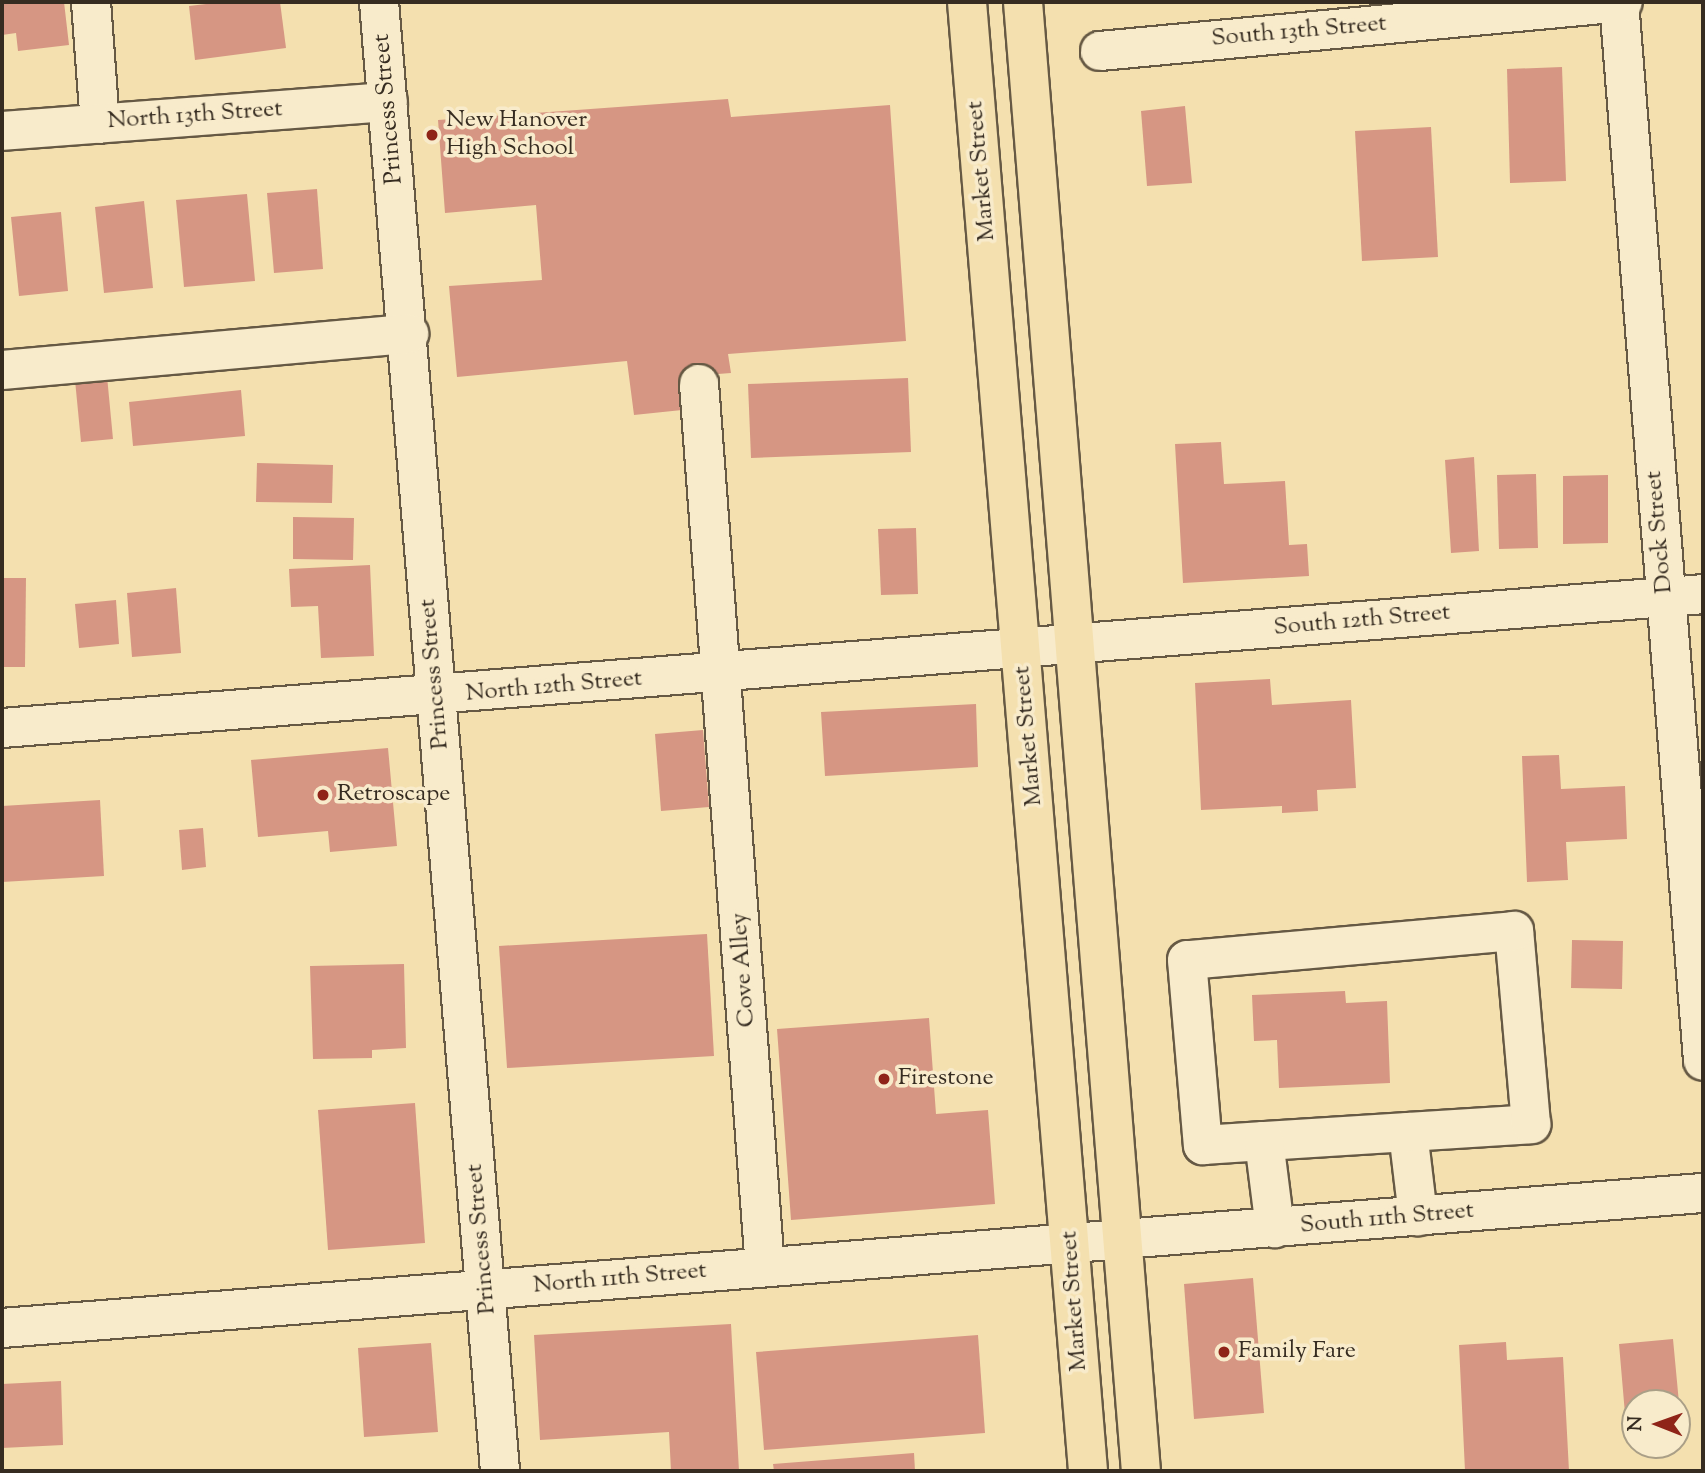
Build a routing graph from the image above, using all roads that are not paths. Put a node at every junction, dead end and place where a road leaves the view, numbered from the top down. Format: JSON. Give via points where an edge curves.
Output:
{"nodes":[{"id":1,"x":90,"y":2,"type":"edge"},
{"id":2,"x":379,"y":2,"type":"edge"},
{"id":3,"x":967,"y":2,"type":"edge"},
{"id":4,"x":1023,"y":2,"type":"edge"},
{"id":5,"x":1621,"y":2,"type":"edge"},
{"id":6,"x":1100,"y":51,"type":"dead end"},
{"id":7,"x":388,"y":102,"type":"junction"},
{"id":8,"x":100,"y":124,"type":"junction"},
{"id":9,"x":2,"y":131,"type":"edge"},
{"id":10,"x":409,"y":334,"type":"junction"},
{"id":11,"x":2,"y":370,"type":"edge"},
{"id":12,"x":699,"y":384,"type":"dead end"},
{"id":13,"x":1703,"y":594,"type":"edge"},
{"id":14,"x":1666,"y":597,"type":"junction"},
{"id":15,"x":1076,"y":645,"type":"junction"},
{"id":16,"x":1021,"y":650,"type":"junction"},
{"id":17,"x":723,"y":674,"type":"junction"},
{"id":18,"x":437,"y":696,"type":"junction"},
{"id":19,"x":2,"y":728,"type":"edge"},
{"id":20,"x":1696,"y":891,"type":"edge"},
{"id":21,"x":1703,"y":1061,"type":"edge"},
{"id":22,"x":1408,"y":1132,"type":"junction"},
{"id":23,"x":1264,"y":1141,"type":"junction"},
{"id":24,"x":1703,"y":1193,"type":"edge"},
{"id":25,"x":1418,"y":1216,"type":"junction"},
{"id":26,"x":1275,"y":1228,"type":"junction"},
{"id":27,"x":1121,"y":1241,"type":"junction"},
{"id":28,"x":1072,"y":1245,"type":"junction"},
{"id":29,"x":765,"y":1267,"type":"junction"},
{"id":30,"x":486,"y":1291,"type":"junction"},
{"id":31,"x":2,"y":1328,"type":"edge"},
{"id":32,"x":500,"y":1471,"type":"edge"},
{"id":33,"x":1088,"y":1471,"type":"edge"},
{"id":34,"x":1141,"y":1471,"type":"edge"}],
"edges":[{"from":1,"to":8,"type":"street"},
{"from":2,"to":7,"type":"street","name":"Princess Street"},
{"from":3,"to":16,"type":"main road","name":"Market Street"},
{"from":4,"to":15,"type":"main road","name":"Market Street"},
{"from":5,"to":6,"type":"street","name":"South 13th Street"},
{"from":5,"to":14,"type":"street","name":"Dock Street"},
{"from":7,"to":8,"type":"street","name":"North 13th Street"},
{"from":7,"to":10,"type":"street","name":"Princess Street"},
{"from":8,"to":9,"type":"street","name":"North 13th Street"},
{"from":10,"to":11,"type":"street"},
{"from":10,"to":18,"type":"street","name":"Princess Street"},
{"from":12,"to":17,"type":"street","name":"Cove Alley"},
{"from":13,"to":14,"type":"street","name":"South 12th Street"},
{"from":14,"to":15,"type":"street","name":"South 12th Street"},
{"from":14,"to":20,"type":"street","name":"Dock Street"},
{"from":15,"to":16,"type":"street","name":"South 12th Street"},
{"from":15,"to":27,"type":"main road","name":"Market Street"},
{"from":16,"to":17,"type":"street","name":"North 12th Street"},
{"from":16,"to":28,"type":"main road","name":"Market Street"},
{"from":17,"to":18,"type":"street","name":"North 12th Street"},
{"from":17,"to":29,"type":"street","name":"Cove Alley"},
{"from":18,"to":19,"type":"street","name":"North 12th Street"},
{"from":18,"to":30,"type":"street","name":"Princess Street"},
{"from":20,"to":21,"type":"street","name":"Dock Street"},
{"from":22,"to":23,"type":"street"},
{"from":22,"to":23,"type":"street","via":[[1531,1124],[1514,931],[1187,960],[1203,1145]]},
{"from":22,"to":25,"type":"street"},
{"from":23,"to":26,"type":"street"},
{"from":24,"to":25,"type":"street","name":"South 11th Street"},
{"from":25,"to":26,"type":"street","name":"South 11th Street"},
{"from":26,"to":27,"type":"street","name":"South 11th Street"},
{"from":27,"to":28,"type":"street","name":"South 11th Street"},
{"from":27,"to":34,"type":"main road","name":"Market Street"},
{"from":28,"to":29,"type":"street","name":"North 11th Street"},
{"from":28,"to":33,"type":"main road","name":"Market Street"},
{"from":29,"to":30,"type":"street","name":"North 11th Street"},
{"from":30,"to":31,"type":"street","name":"North 11th Street"},
{"from":30,"to":32,"type":"street","name":"Princess Street"}]}
